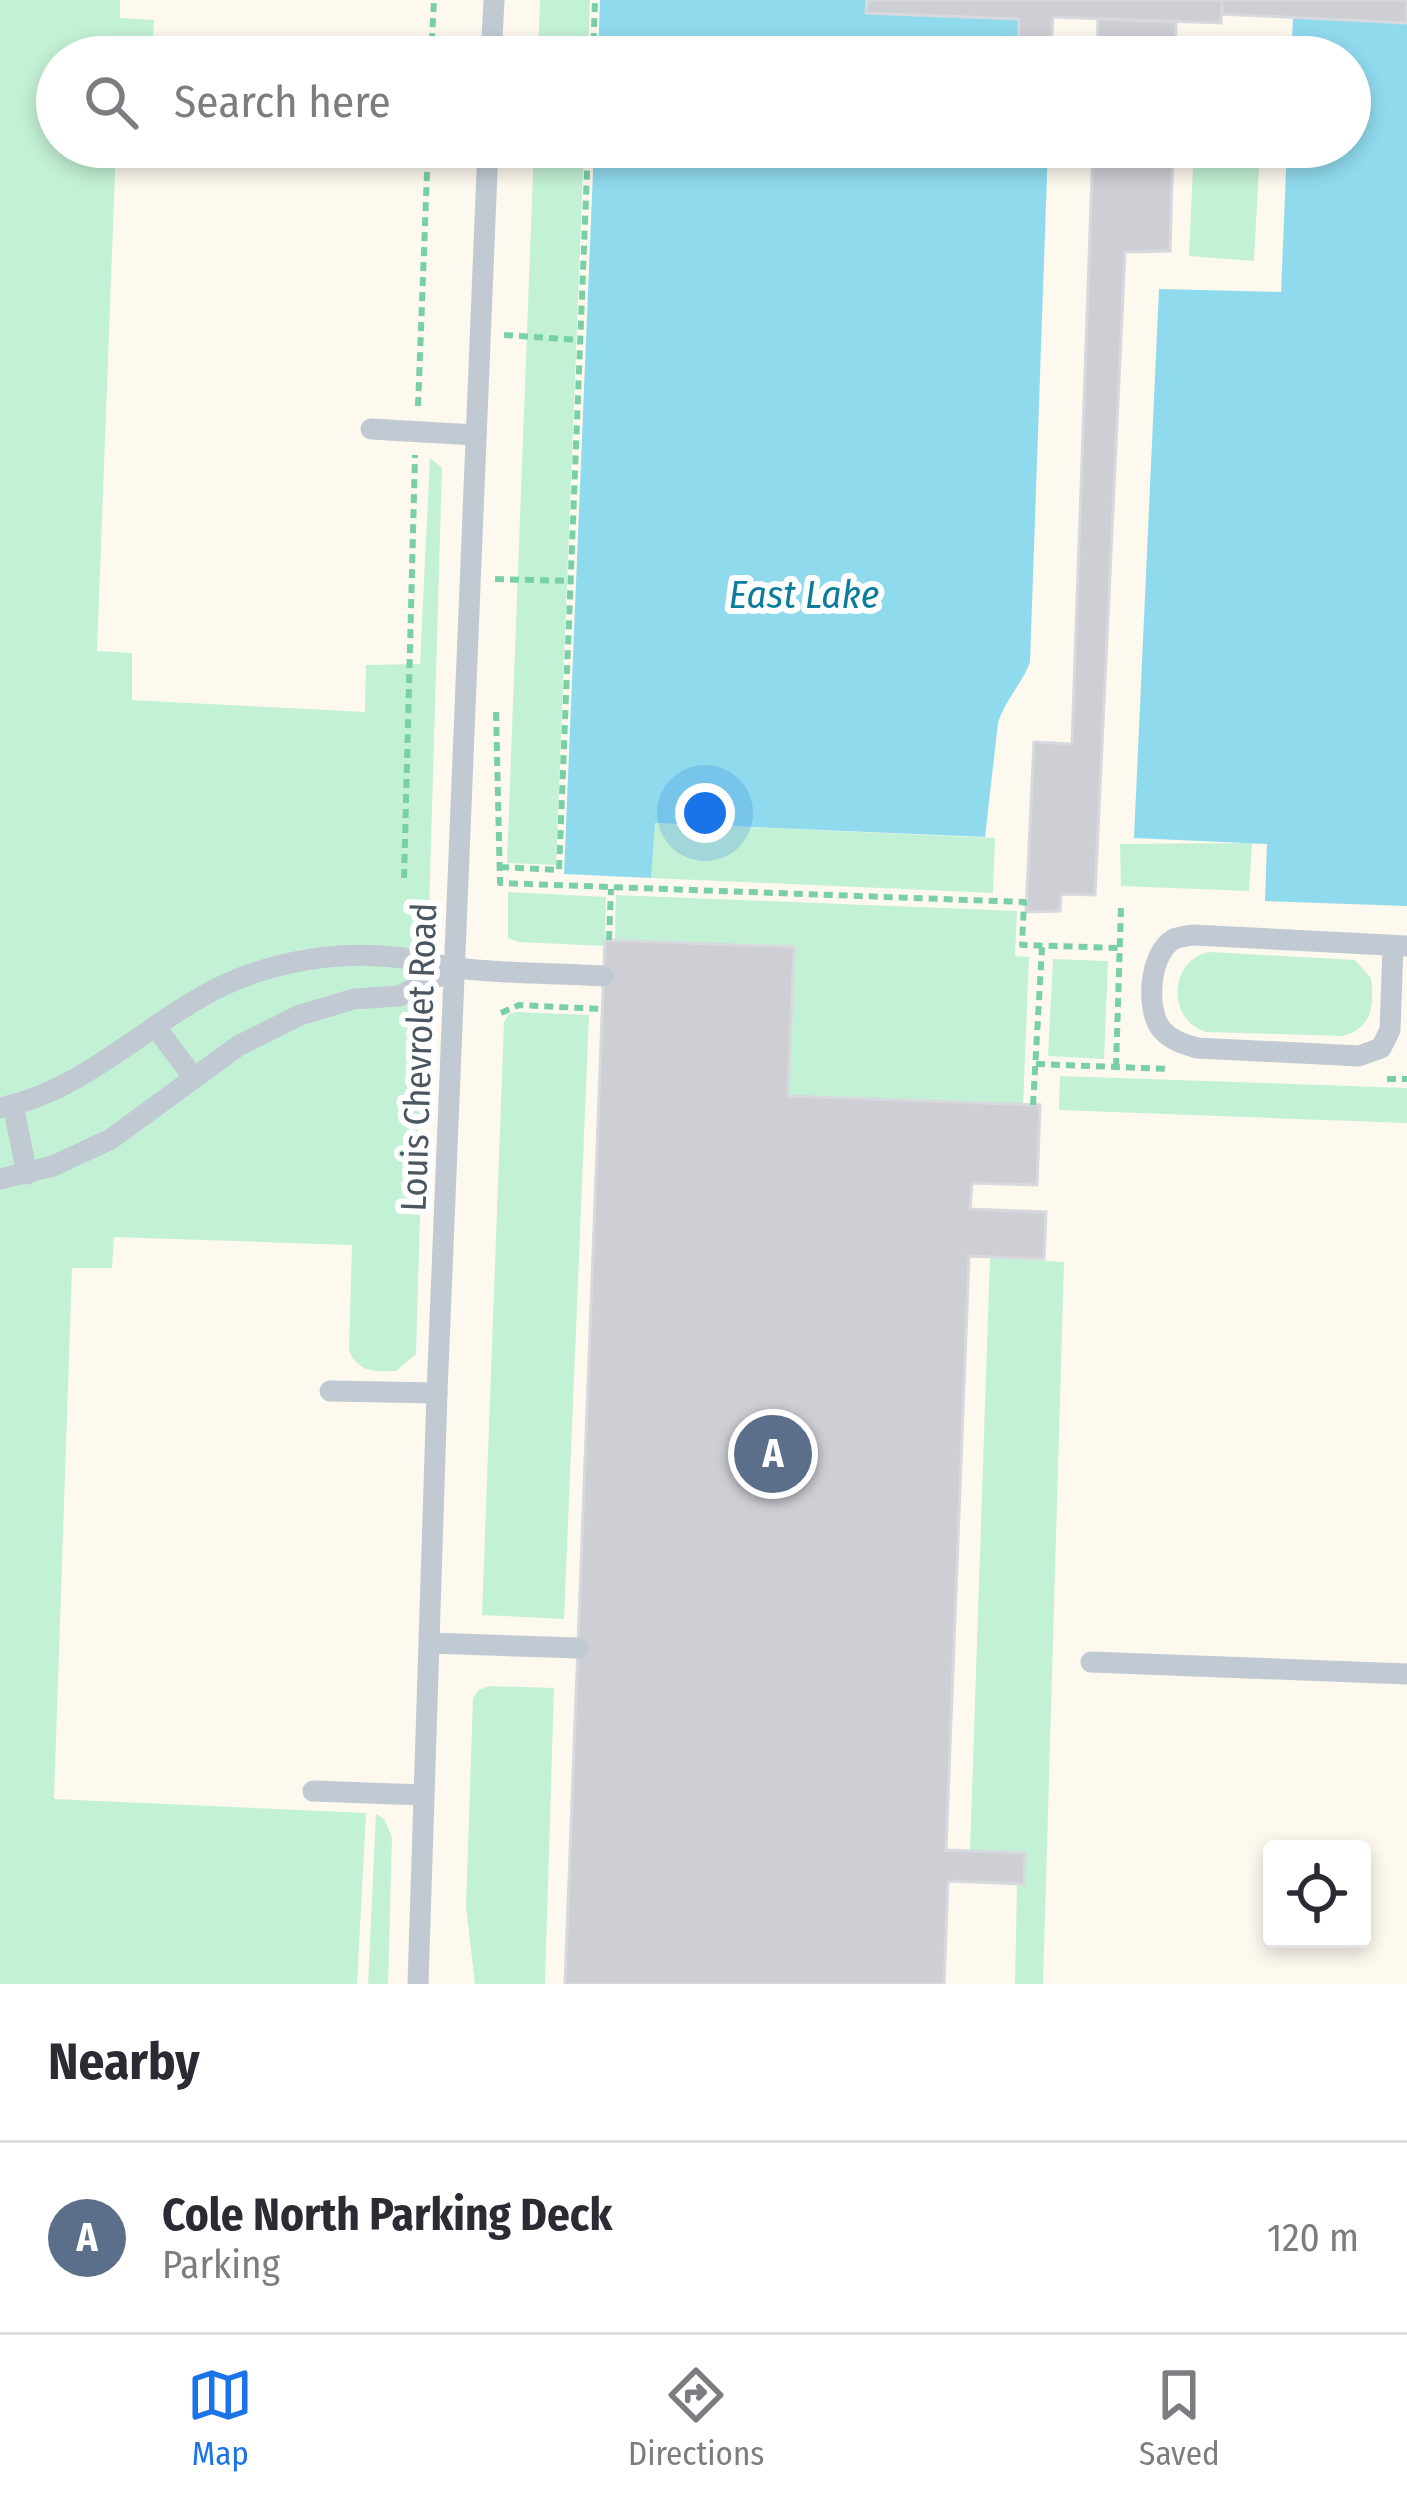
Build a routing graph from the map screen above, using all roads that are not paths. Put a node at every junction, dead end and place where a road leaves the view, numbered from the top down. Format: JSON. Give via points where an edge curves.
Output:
{"nodes":[{"id":1,"x":494,"y":0,"type":"edge"},
{"id":2,"x":492,"y":36,"type":"edge"},
{"id":3,"x":487,"y":168,"type":"edge"},
{"id":4,"x":370,"y":429,"type":"dead end"},
{"id":5,"x":476,"y":435,"type":"junction"},
{"id":6,"x":1400,"y":946,"type":"edge"},
{"id":7,"x":455,"y":968,"type":"junction"},
{"id":8,"x":603,"y":976,"type":"dead end"},
{"id":9,"x":155,"y":1026,"type":"junction"},
{"id":10,"x":193,"y":1077,"type":"junction"},
{"id":11,"x":6,"y":1106,"type":"edge"},
{"id":12,"x":27,"y":1174,"type":"junction"},
{"id":13,"x":0,"y":1179,"type":"edge"},
{"id":14,"x":330,"y":1391,"type":"dead end"},
{"id":15,"x":437,"y":1394,"type":"junction"},
{"id":16,"x":430,"y":1643,"type":"junction"},
{"id":17,"x":578,"y":1648,"type":"dead end"},
{"id":18,"x":1091,"y":1662,"type":"dead end"},
{"id":19,"x":1407,"y":1674,"type":"edge"},
{"id":20,"x":313,"y":1791,"type":"dead end"},
{"id":21,"x":423,"y":1795,"type":"junction"},
{"id":22,"x":422,"y":1979,"type":"edge"}],
"edges":[{"from":1,"to":2,"type":"lane"},
{"from":3,"to":5,"type":"lane","name":"Louis Chevrolet Road"},
{"from":4,"to":5,"type":"lane"},
{"from":5,"to":7,"type":"lane","name":"Louis Chevrolet Road"},
{"from":6,"to":6,"type":"lane","via":[[1174,938],[1155,969],[1153,1013],[1177,1042],[1198,1048],[1359,1055],[1381,1048],[1390,1030]]},
{"from":7,"to":8,"type":"lane"},
{"from":7,"to":9,"type":"lane","via":[[401,957],[285,964],[222,986]]},
{"from":7,"to":10,"type":"lane","via":[[399,996],[300,1015]]},
{"from":7,"to":15,"type":"lane","name":"Louis Chevrolet Road"},
{"from":9,"to":10,"type":"lane"},
{"from":9,"to":11,"type":"lane","via":[[98,1067]]},
{"from":10,"to":12,"type":"lane","via":[[111,1139]]},
{"from":11,"to":12,"type":"lane"},
{"from":12,"to":13,"type":"lane"},
{"from":14,"to":15,"type":"lane"},
{"from":15,"to":16,"type":"lane","name":"Louis Chevrolet Road"},
{"from":16,"to":17,"type":"lane"},
{"from":16,"to":21,"type":"lane","name":"Louis Chevrolet Road"},
{"from":18,"to":19,"type":"lane"},
{"from":20,"to":21,"type":"lane"},
{"from":21,"to":22,"type":"lane","name":"Louis Chevrolet Road"}]}
